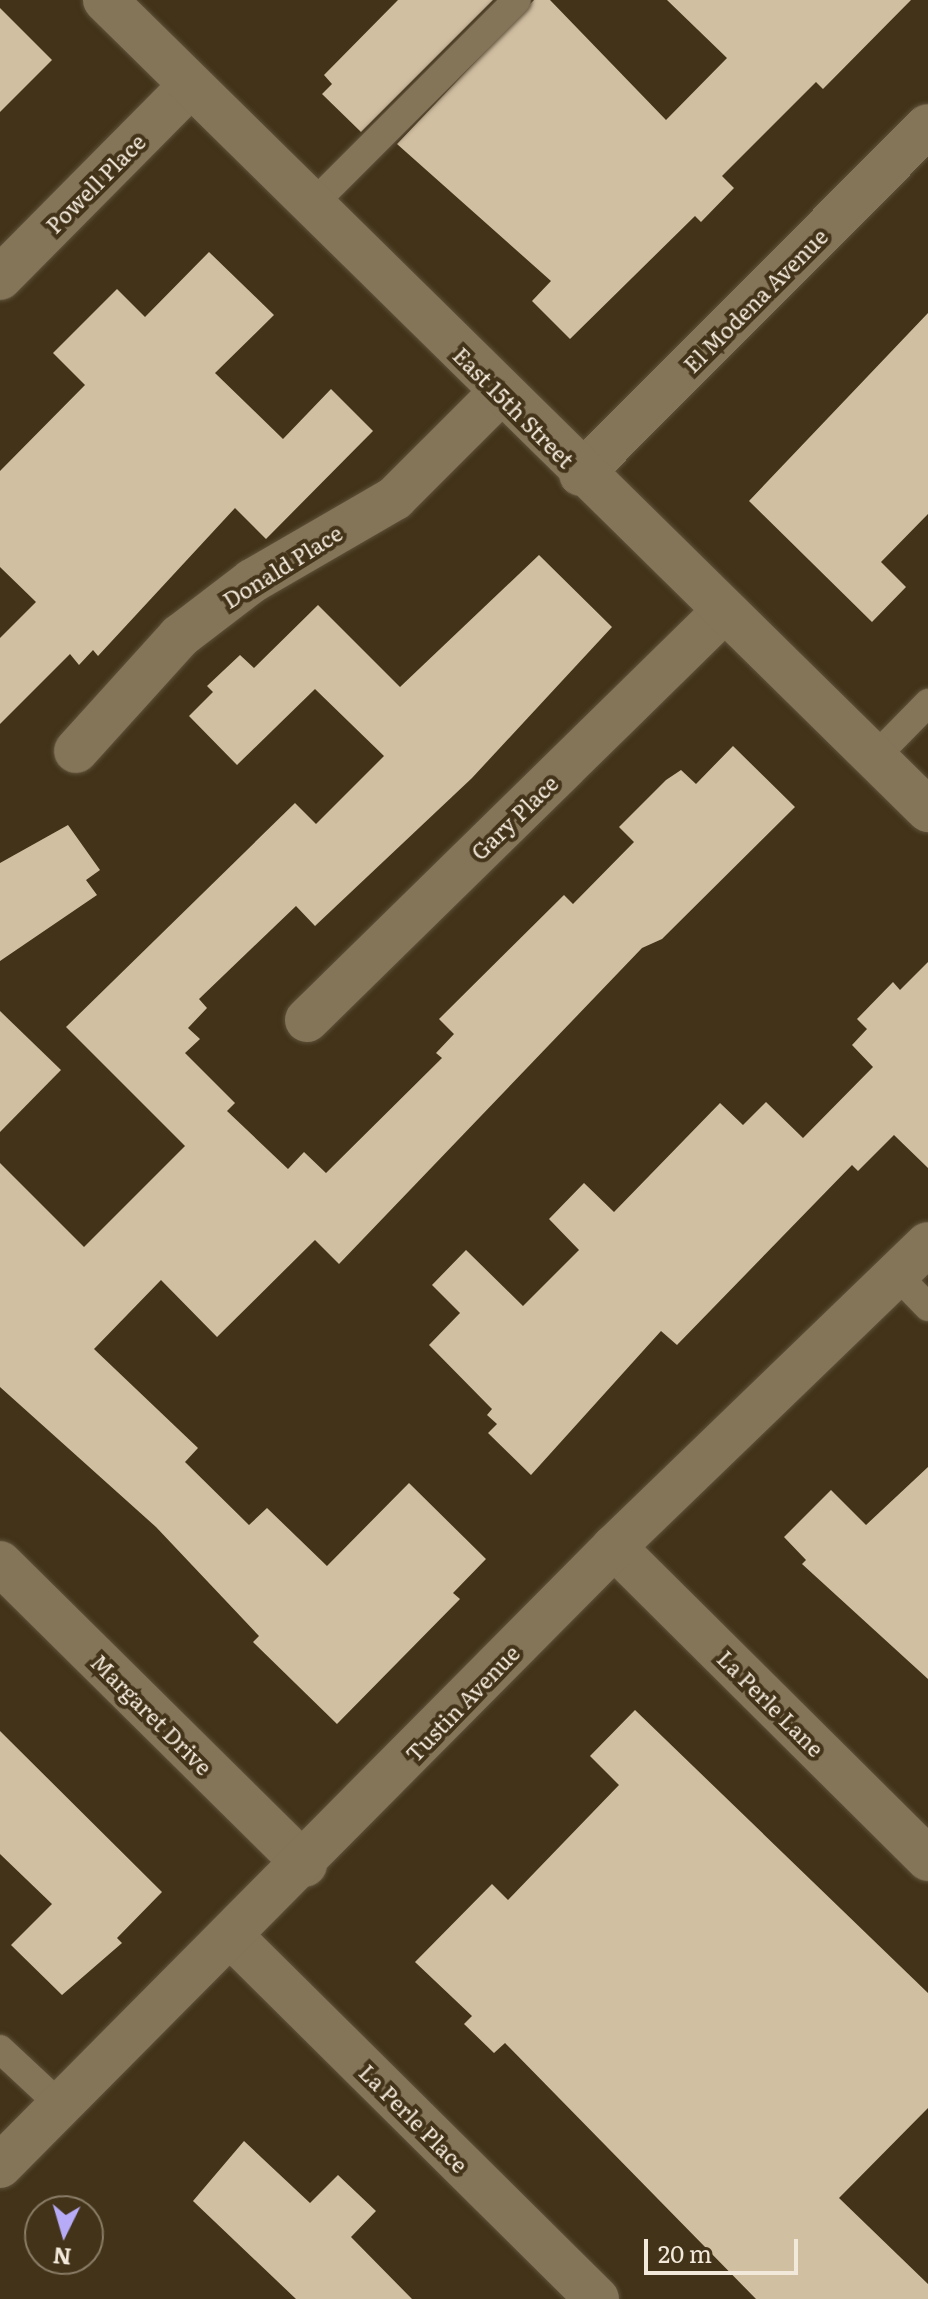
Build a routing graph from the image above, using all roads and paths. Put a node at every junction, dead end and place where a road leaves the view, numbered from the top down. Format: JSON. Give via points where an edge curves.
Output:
{"nodes":[{"id":1,"x":105,"y":0,"type":"edge"},
{"id":2,"x":517,"y":0,"type":"edge"},
{"id":3,"x":189,"y":87,"type":"junction"},
{"id":4,"x":928,"y":126,"type":"edge"},
{"id":5,"x":311,"y":206,"type":"junction"},
{"id":6,"x":0,"y":278,"type":"edge"},
{"id":7,"x":499,"y":394,"type":"junction"},
{"id":8,"x":581,"y":474,"type":"junction"},
{"id":9,"x":721,"y":614,"type":"junction"},
{"id":10,"x":928,"y":703,"type":"edge"},
{"id":11,"x":76,"y":751,"type":"dead end"},
{"id":12,"x":875,"y":757,"type":"junction"},
{"id":13,"x":928,"y":810,"type":"edge"},
{"id":14,"x":307,"y":1020,"type":"dead end"},
{"id":15,"x":928,"y":1244,"type":"edge"},
{"id":16,"x":896,"y":1274,"type":"junction"},
{"id":17,"x":928,"y":1307,"type":"edge"},
{"id":18,"x":614,"y":1547,"type":"junction"},
{"id":19,"x":0,"y":1563,"type":"edge"},
{"id":20,"x":928,"y":1859,"type":"edge"},
{"id":21,"x":305,"y":1865,"type":"junction"},
{"id":22,"x":232,"y":1937,"type":"junction"},
{"id":23,"x":0,"y":2049,"type":"edge"},
{"id":24,"x":59,"y":2104,"type":"junction"},
{"id":25,"x":0,"y":2166,"type":"edge"},
{"id":26,"x":597,"y":2299,"type":"edge"}],
"edges":[{"from":1,"to":3,"type":"street","name":"East 15th Street"},
{"from":2,"to":5,"type":"lane"},
{"from":3,"to":5,"type":"street","name":"East 15th Street"},
{"from":3,"to":6,"type":"street","name":"Powell Place"},
{"from":4,"to":8,"type":"street","name":"El Modena Avenue"},
{"from":5,"to":7,"type":"street","name":"East 15th Street"},
{"from":7,"to":8,"type":"street","name":"East 15th Street"},
{"from":7,"to":11,"type":"street","name":"Donald Place","via":[[395,498],[252,581],[180,636]]},
{"from":8,"to":9,"type":"street","name":"East 15th Street"},
{"from":9,"to":12,"type":"street","name":"East 15th Street"},
{"from":9,"to":14,"type":"street","name":"Gary Place"},
{"from":10,"to":12,"type":"lane"},
{"from":12,"to":13,"type":"street","name":"East 15th Street"},
{"from":15,"to":16,"type":"street","name":"Tustin Avenue"},
{"from":16,"to":17,"type":"lane"},
{"from":16,"to":18,"type":"street","name":"Tustin Avenue"},
{"from":18,"to":20,"type":"street","name":"La Perle Lane"},
{"from":18,"to":21,"type":"street","name":"Tustin Avenue"},
{"from":19,"to":21,"type":"street","name":"Margaret Drive"},
{"from":21,"to":22,"type":"street","name":"Tustin Avenue"},
{"from":22,"to":24,"type":"street","name":"Tustin Avenue"},
{"from":22,"to":26,"type":"street","name":"La Perle Place"},
{"from":23,"to":24,"type":"lane"},
{"from":24,"to":25,"type":"street","name":"Tustin Avenue"}]}
